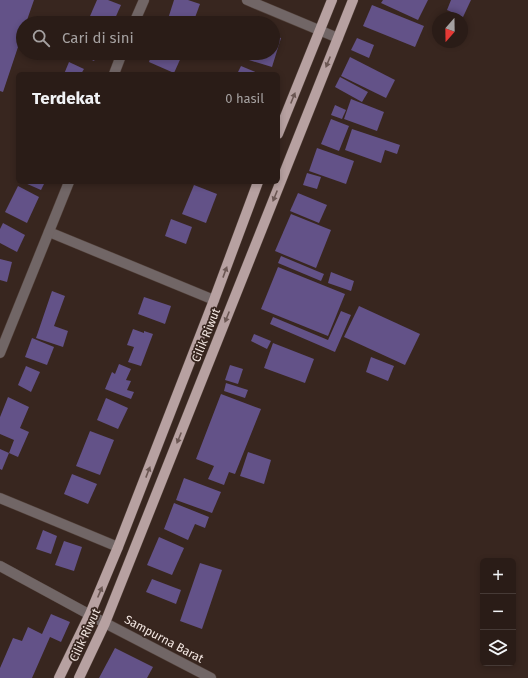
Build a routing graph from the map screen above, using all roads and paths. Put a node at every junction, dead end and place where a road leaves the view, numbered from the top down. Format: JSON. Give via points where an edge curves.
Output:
{"nodes":[{"id":1,"x":144,"y":0,"type":"edge"},
{"id":2,"x":247,"y":0,"type":"edge"},
{"id":3,"x":332,"y":0,"type":"edge"},
{"id":4,"x":353,"y":0,"type":"edge"},
{"id":5,"x":137,"y":16,"type":"edge"},
{"id":6,"x":320,"y":30,"type":"junction"},
{"id":7,"x":338,"y":38,"type":"junction"},
{"id":8,"x":119,"y":60,"type":"edge"},
{"id":9,"x":115,"y":72,"type":"edge"},
{"id":10,"x":280,"y":129,"type":"edge"},
{"id":11,"x":280,"y":183,"type":"edge"},
{"id":12,"x":69,"y":184,"type":"edge"},
{"id":13,"x":257,"y":184,"type":"edge"},
{"id":14,"x":280,"y":184,"type":"edge"},
{"id":15,"x":49,"y":232,"type":"junction"},
{"id":16,"x":214,"y":300,"type":"junction"},
{"id":17,"x":0,"y":353,"type":"edge"},
{"id":18,"x":186,"y":372,"type":"junction"},
{"id":19,"x":202,"y":378,"type":"junction"},
{"id":20,"x":0,"y":498,"type":"edge"},
{"id":21,"x":118,"y":548,"type":"junction"},
{"id":22,"x":0,"y":566,"type":"edge"},
{"id":23,"x":90,"y":614,"type":"junction"},
{"id":24,"x":106,"y":623,"type":"junction"},
{"id":25,"x":59,"y":678,"type":"edge"},
{"id":26,"x":78,"y":678,"type":"edge"},
{"id":27,"x":211,"y":678,"type":"edge"}],
"edges":[{"from":1,"to":5,"type":"street"},
{"from":2,"to":6,"type":"street"},
{"from":3,"to":6,"type":"main road"},
{"from":4,"to":7,"type":"main road","name":"Cilik Riwut"},
{"from":6,"to":7,"type":"street"},
{"from":10,"to":6,"type":"main road","one_way":true},
{"from":7,"to":11,"type":"main road","name":"Cilik Riwut","one_way":true},
{"from":8,"to":9,"type":"street"},
{"from":12,"to":15,"type":"street"},
{"from":16,"to":13,"type":"main road","name":"Cilik Riwut","one_way":true},
{"from":14,"to":19,"type":"main road","name":"Cilik Riwut","one_way":true},
{"from":15,"to":16,"type":"street"},
{"from":15,"to":17,"type":"street"},
{"from":16,"to":18,"type":"main road","name":"Cilik Riwut"},
{"from":18,"to":19,"type":"main road"},
{"from":21,"to":18,"type":"main road","name":"Cilik Riwut","one_way":true},
{"from":19,"to":24,"type":"main road","name":"Cilik Riwut","one_way":true},
{"from":20,"to":21,"type":"street"},
{"from":23,"to":21,"type":"main road","name":"Cilik Riwut","one_way":true},
{"from":22,"to":23,"type":"street","name":"Sampurna Barat"},
{"from":23,"to":24,"type":"street","name":"Sampurna Barat"},
{"from":23,"to":25,"type":"main road","name":"Cilik Riwut"},
{"from":24,"to":26,"type":"main road","name":"Cilik Riwut"},
{"from":24,"to":27,"type":"street","name":"Sampurna Barat"}]}
